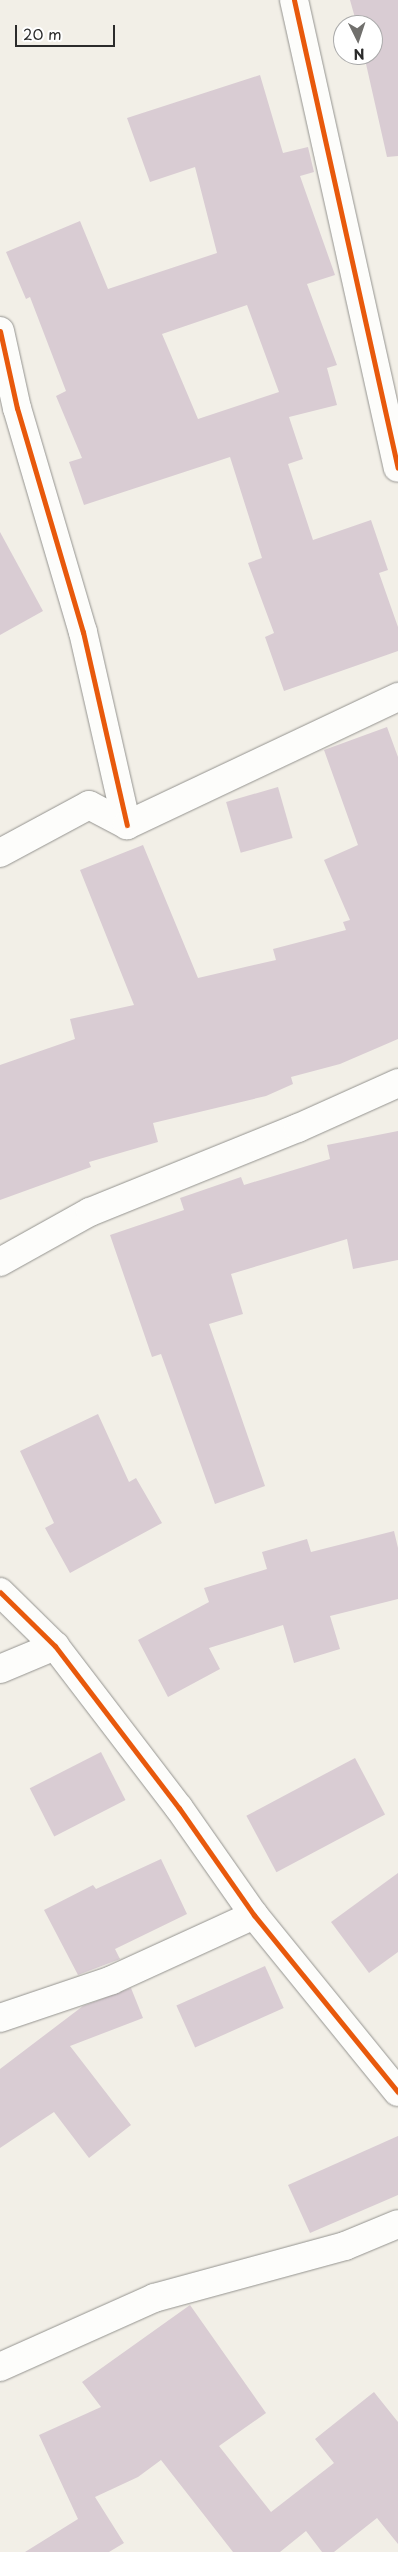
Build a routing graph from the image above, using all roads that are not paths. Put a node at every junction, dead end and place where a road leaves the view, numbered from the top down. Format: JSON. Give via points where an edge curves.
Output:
{"nodes":[{"id":1,"x":294,"y":0,"type":"edge"},
{"id":2,"x":0,"y":331,"type":"edge"},
{"id":3,"x":398,"y":468,"type":"edge"},
{"id":4,"x":398,"y":697,"type":"edge"},
{"id":5,"x":127,"y":825,"type":"junction"},
{"id":6,"x":0,"y":853,"type":"edge"},
{"id":7,"x":398,"y":1082,"type":"edge"},
{"id":8,"x":0,"y":1262,"type":"edge"},
{"id":9,"x":0,"y":1592,"type":"edge"},
{"id":10,"x":54,"y":1646,"type":"junction"},
{"id":11,"x":0,"y":1669,"type":"edge"},
{"id":12,"x":254,"y":1915,"type":"junction"},
{"id":13,"x":0,"y":2018,"type":"edge"},
{"id":14,"x":398,"y":2092,"type":"edge"},
{"id":15,"x":398,"y":2224,"type":"edge"},
{"id":16,"x":0,"y":2368,"type":"edge"}],
"edges":[{"from":1,"to":3,"type":"street"},
{"from":2,"to":5,"type":"street","via":[[17,408],[84,632]]},
{"from":4,"to":5,"type":"street"},
{"from":5,"to":6,"type":"street","via":[[90,805]]},
{"from":7,"to":8,"type":"street","via":[[298,1128],[90,1212]]},
{"from":9,"to":10,"type":"street"},
{"from":10,"to":11,"type":"street"},
{"from":10,"to":12,"type":"street","via":[[179,1808]]},
{"from":12,"to":13,"type":"street","via":[[112,1980]]},
{"from":12,"to":14,"type":"street"},
{"from":15,"to":16,"type":"street","via":[[345,2246],[154,2298]]}]}
